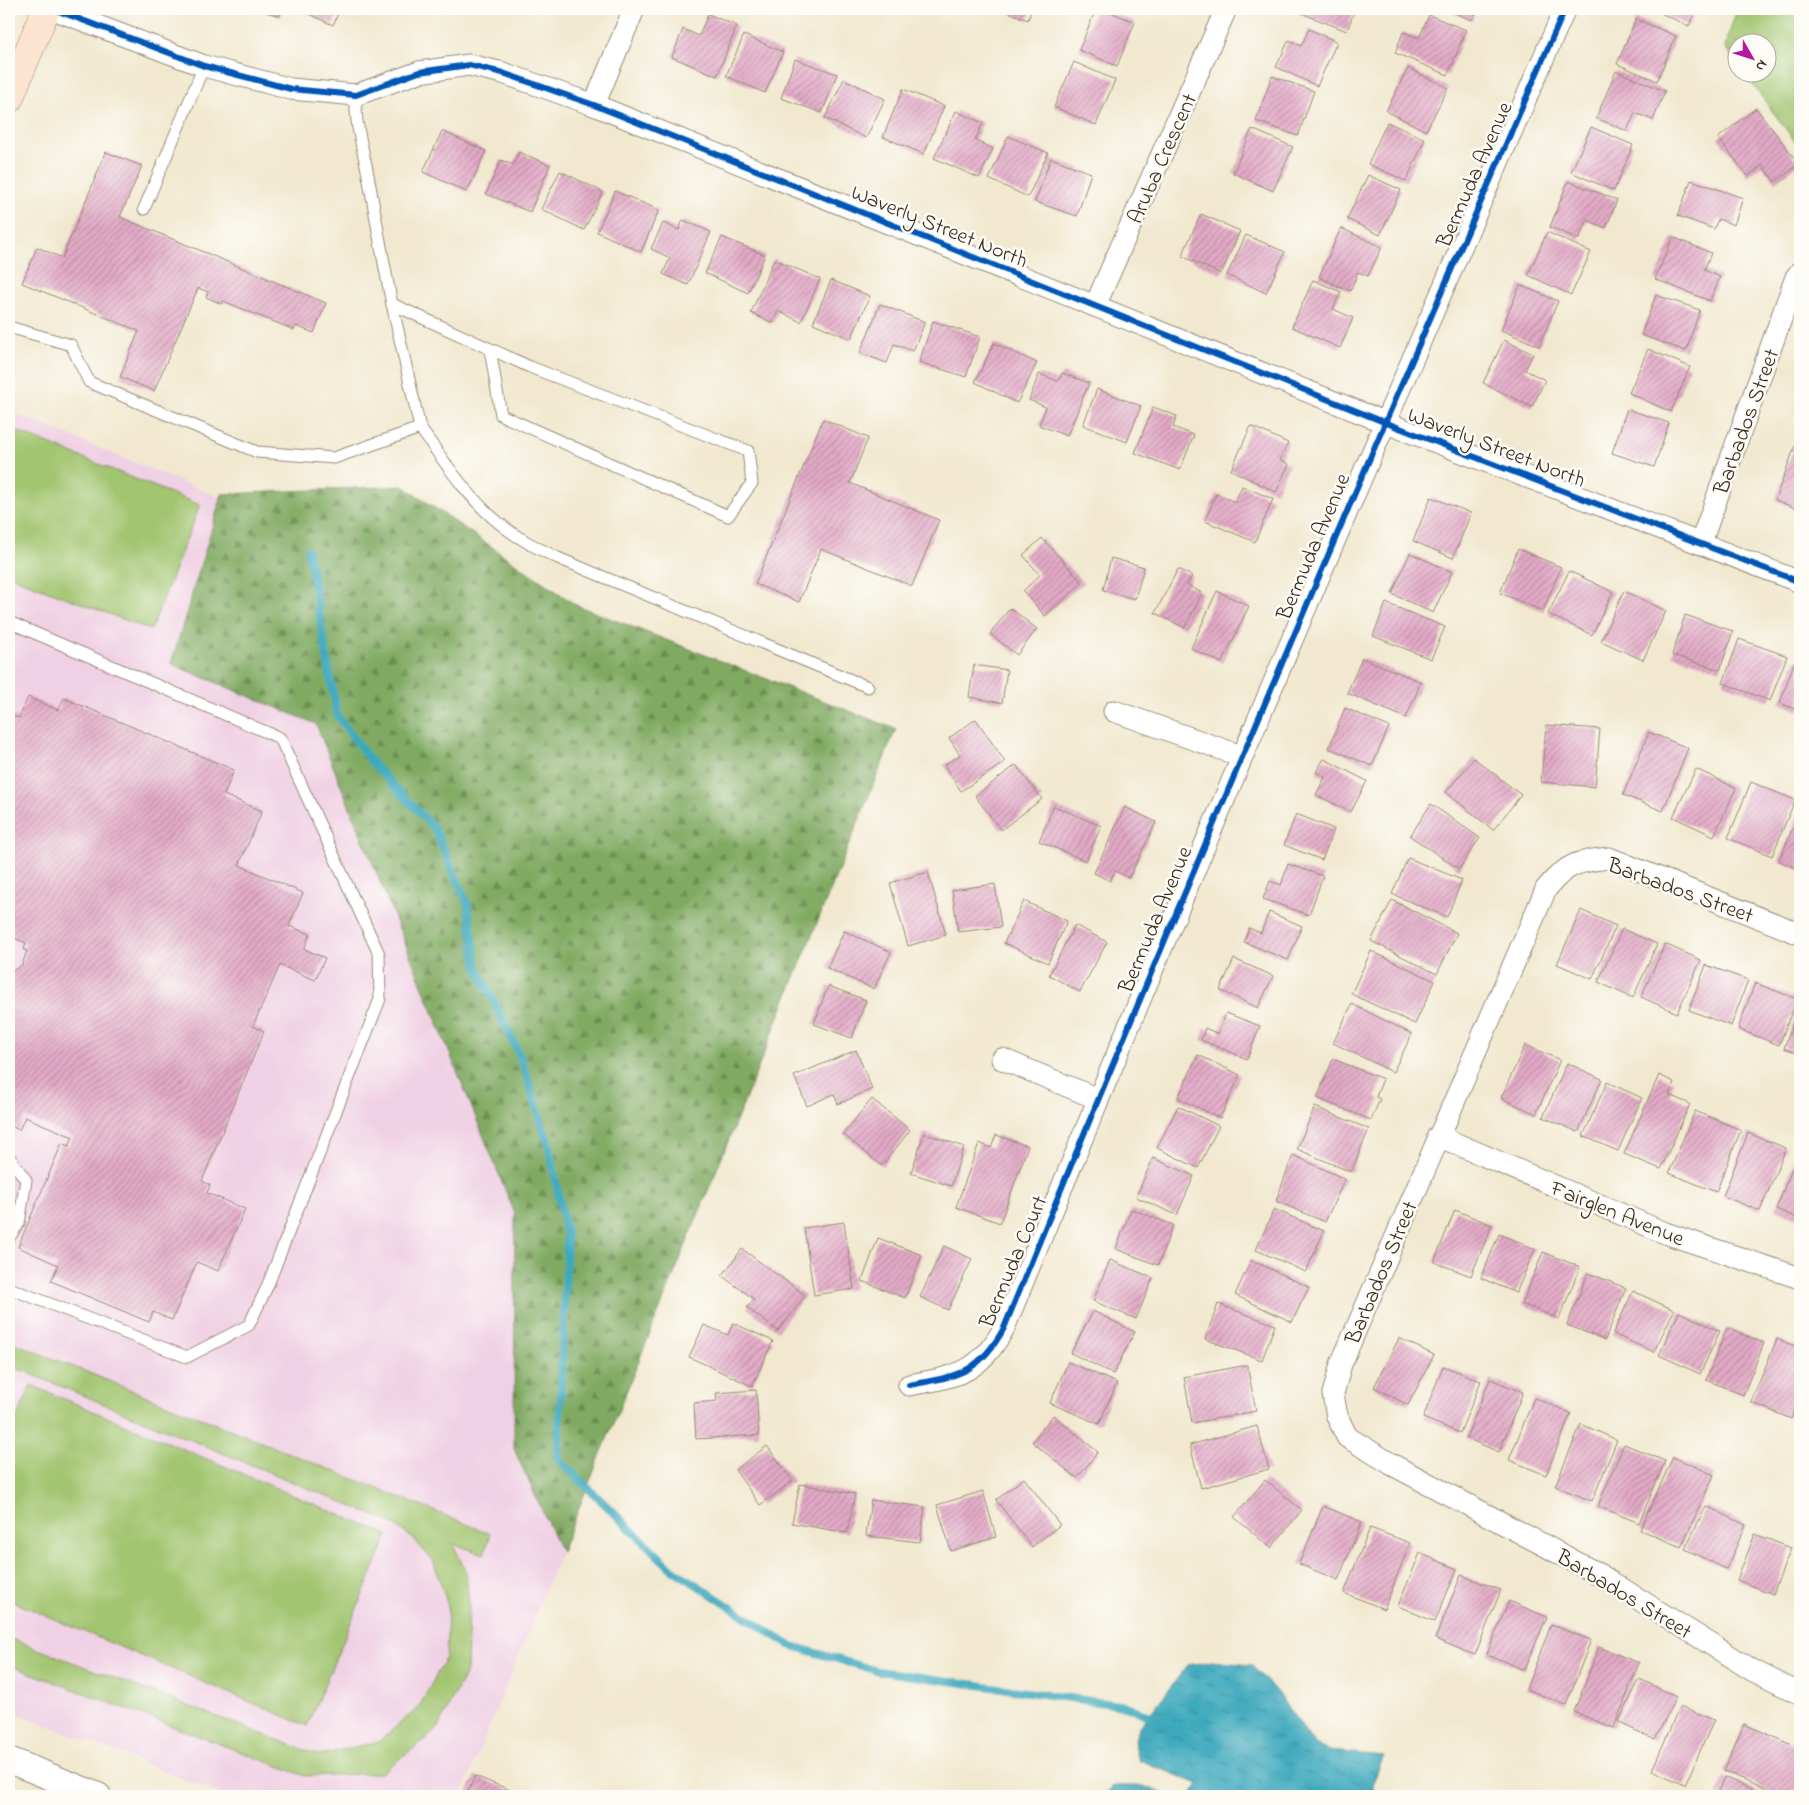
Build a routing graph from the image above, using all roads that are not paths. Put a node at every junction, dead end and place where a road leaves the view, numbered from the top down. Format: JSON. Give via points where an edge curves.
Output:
{"nodes":[{"id":1,"x":46,"y":9,"type":"edge"},
{"id":2,"x":53,"y":9,"type":"edge"},
{"id":3,"x":634,"y":9,"type":"edge"},
{"id":4,"x":1226,"y":9,"type":"edge"},
{"id":5,"x":1565,"y":9,"type":"edge"},
{"id":6,"x":204,"y":66,"type":"junction"},
{"id":7,"x":356,"y":94,"type":"junction"},
{"id":8,"x":9,"y":99,"type":"edge"},
{"id":9,"x":594,"y":105,"type":"junction"},
{"id":10,"x":144,"y":209,"type":"dead end"},
{"id":11,"x":1800,"y":272,"type":"edge"},
{"id":12,"x":392,"y":304,"type":"junction"},
{"id":13,"x":1095,"y":306,"type":"junction"},
{"id":14,"x":9,"y":327,"type":"edge"},
{"id":15,"x":490,"y":349,"type":"junction"},
{"id":16,"x":1384,"y":422,"type":"junction"},
{"id":17,"x":420,"y":428,"type":"junction"},
{"id":18,"x":1701,"y":542,"type":"junction"},
{"id":19,"x":1800,"y":582,"type":"edge"},
{"id":20,"x":9,"y":622,"type":"edge"},
{"id":21,"x":868,"y":688,"type":"dead end"},
{"id":22,"x":1114,"y":711,"type":"dead end"},
{"id":23,"x":1241,"y":756,"type":"junction"},
{"id":24,"x":1800,"y":934,"type":"edge"},
{"id":25,"x":1002,"y":1059,"type":"dead end"},
{"id":26,"x":1098,"y":1099,"type":"junction"},
{"id":27,"x":1438,"y":1136,"type":"junction"},
{"id":28,"x":9,"y":1157,"type":"edge"},
{"id":29,"x":9,"y":1238,"type":"edge"},
{"id":30,"x":1800,"y":1278,"type":"edge"},
{"id":31,"x":9,"y":1288,"type":"edge"},
{"id":32,"x":909,"y":1385,"type":"dead end"},
{"id":33,"x":1800,"y":1694,"type":"edge"},
{"id":34,"x":9,"y":1760,"type":"edge"},
{"id":35,"x":98,"y":1796,"type":"edge"}],
"edges":[{"from":1,"to":8,"type":"main road"},
{"from":2,"to":6,"type":"street","name":"Waverly Street North"},
{"from":3,"to":9,"type":"street"},
{"from":4,"to":13,"type":"street","name":"Aruba Crescent"},
{"from":5,"to":16,"type":"street","name":"Bermuda Avenue"},
{"from":6,"to":7,"type":"street","name":"Waverly Street North","via":[[291,89]]},
{"from":6,"to":10,"type":"lane"},
{"from":7,"to":9,"type":"street","name":"Waverly Street North","via":[[419,72],[468,65],[503,73]]},
{"from":7,"to":12,"type":"lane","via":[[355,114]]},
{"from":9,"to":13,"type":"street","name":"Waverly Street North"},
{"from":11,"to":18,"type":"street","name":"Barbados Street"},
{"from":12,"to":15,"type":"lane"},
{"from":12,"to":17,"type":"lane"},
{"from":13,"to":16,"type":"street","name":"Waverly Street North"},
{"from":14,"to":17,"type":"lane","via":[[71,345],[88,382],[256,452],[334,458]]},
{"from":15,"to":15,"type":"lane","via":[[748,451],[752,483],[728,516],[501,415]]},
{"from":16,"to":18,"type":"street","name":"Waverly Street North"},
{"from":16,"to":23,"type":"street","name":"Bermuda Avenue"},
{"from":17,"to":21,"type":"lane","via":[[474,499],[498,523],[525,542]]},
{"from":18,"to":19,"type":"street","name":"Waverly Street North"},
{"from":20,"to":31,"type":"lane","via":[[280,738],[379,954],[380,999],[267,1287],[249,1325],[188,1357]]},
{"from":22,"to":23,"type":"street"},
{"from":23,"to":26,"type":"street","name":"Bermuda Avenue"},
{"from":24,"to":27,"type":"street","name":"Barbados Street","via":[[1609,858],[1580,861],[1559,872],[1546,889]]},
{"from":25,"to":26,"type":"street"},
{"from":26,"to":32,"type":"street","name":"Bermuda Court","via":[[994,1347],[979,1364],[960,1373]]},
{"from":27,"to":30,"type":"street","name":"Fairglen Avenue","via":[[1665,1233]]},
{"from":27,"to":33,"type":"street","name":"Barbados Street","via":[[1341,1364],[1333,1394],[1337,1416],[1347,1437],[1391,1464],[1600,1575],[1752,1670]]},
{"from":28,"to":29,"type":"lane","via":[[26,1180],[19,1223]]},
{"from":34,"to":35,"type":"street"}]}
